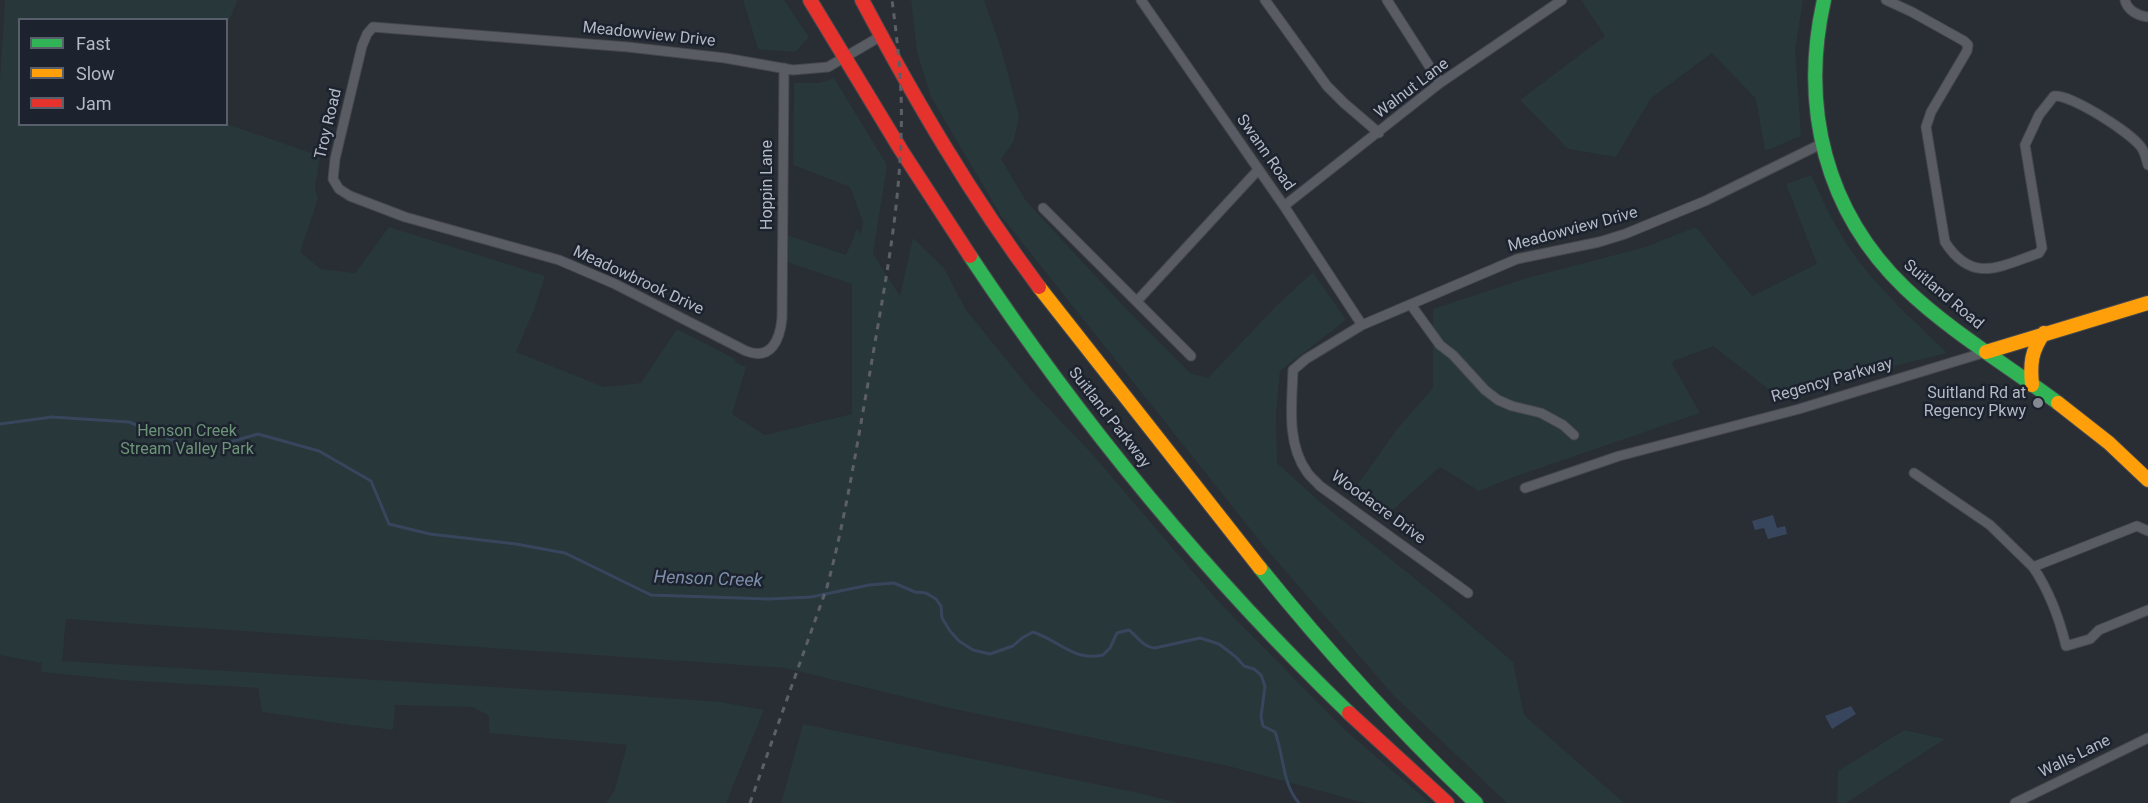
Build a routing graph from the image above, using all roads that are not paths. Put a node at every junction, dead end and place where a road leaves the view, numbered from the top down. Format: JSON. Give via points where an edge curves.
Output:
{"nodes":[{"id":1,"x":810,"y":0,"type":"edge"},
{"id":2,"x":862,"y":0,"type":"edge"},
{"id":3,"x":1141,"y":0,"type":"edge"},
{"id":4,"x":1265,"y":0,"type":"edge"},
{"id":5,"x":1387,"y":0,"type":"edge"},
{"id":6,"x":1562,"y":0,"type":"edge"},
{"id":7,"x":1824,"y":0,"type":"edge"},
{"id":8,"x":1886,"y":0,"type":"edge"},
{"id":9,"x":2125,"y":0,"type":"edge"},
{"id":10,"x":2148,"y":16,"type":"edge"},
{"id":11,"x":404,"y":29,"type":"joint"},
{"id":12,"x":881,"y":36,"type":"junction"},
{"id":13,"x":844,"y":57,"type":"junction"},
{"id":14,"x":783,"y":68,"type":"junction"},
{"id":15,"x":1440,"y":83,"type":"junction"},
{"id":16,"x":1379,"y":133,"type":"junction"},
{"id":17,"x":1821,"y":144,"type":"junction"},
{"id":18,"x":2148,"y":165,"type":"edge"},
{"id":19,"x":1258,"y":170,"type":"junction"},
{"id":20,"x":1284,"y":207,"type":"junction"},
{"id":21,"x":1043,"y":208,"type":"dead end"},
{"id":22,"x":405,"y":217,"type":"joint"},
{"id":23,"x":1137,"y":301,"type":"junction"},
{"id":24,"x":782,"y":303,"type":"joint"},
{"id":25,"x":2148,"y":303,"type":"edge"},
{"id":26,"x":1411,"y":305,"type":"junction"},
{"id":27,"x":1362,"y":325,"type":"junction"},
{"id":28,"x":2044,"y":333,"type":"junction"},
{"id":29,"x":1986,"y":352,"type":"junction"},
{"id":30,"x":1191,"y":356,"type":"dead end"},
{"id":31,"x":2032,"y":385,"type":"junction"},
{"id":32,"x":1574,"y":435,"type":"dead end"},
{"id":33,"x":1914,"y":473,"type":"dead end"},
{"id":34,"x":2148,"y":480,"type":"edge"},
{"id":35,"x":1525,"y":488,"type":"dead end"},
{"id":36,"x":2148,"y":531,"type":"edge"},
{"id":37,"x":2034,"y":567,"type":"junction"},
{"id":38,"x":1468,"y":593,"type":"dead end"},
{"id":39,"x":2148,"y":610,"type":"edge"},
{"id":40,"x":2148,"y":738,"type":"edge"},
{"id":41,"x":1447,"y":803,"type":"edge"},
{"id":42,"x":1476,"y":803,"type":"edge"},
{"id":43,"x":2015,"y":803,"type":"edge"}],
"edges":[{"from":1,"to":13,"type":"main road","name":"Suitland Parkway"},
{"from":2,"to":12,"type":"main road","name":"Suitland Parkway"},
{"from":3,"to":19,"type":"street","name":"Swann Road"},
{"from":4,"to":16,"type":"street","via":[[1327,86]]},
{"from":5,"to":15,"type":"street"},
{"from":6,"to":15,"type":"street","name":"Walnut Lane"},
{"from":7,"to":17,"type":"main road","name":"Suitland Road","via":[[1815,48],[1814,94]]},
{"from":8,"to":18,"type":"street","via":[[1968,45],[1926,127],[1945,242],[1963,264],[1972,268],[1996,267],[2039,253],[2042,248],[2025,145],[2039,115],[2054,96],[2075,101],[2130,136],[2141,146]]},
{"from":9,"to":10,"type":"street","via":[[2135,13]]},
{"from":11,"to":14,"type":"street","name":"Meadowview Drive","via":[[589,43]]},
{"from":11,"to":22,"type":"street","name":"Troy Road","via":[[378,26],[364,38],[333,179],[350,196]]},
{"from":12,"to":13,"type":"street","name":"Meadowview Drive"},
{"from":12,"to":42,"type":"main road","name":"Suitland Parkway","via":[[955,166],[1057,309],[1309,629],[1391,720]]},
{"from":13,"to":14,"type":"street","name":"Meadowview Drive","via":[[821,69]]},
{"from":13,"to":41,"type":"main road","name":"Suitland Parkway","via":[[998,296],[1141,486],[1297,662]]},
{"from":14,"to":24,"type":"street","name":"Hoppin Lane"},
{"from":15,"to":16,"type":"street","name":"Walnut Lane"},
{"from":16,"to":20,"type":"street","name":"Walnut Lane"},
{"from":17,"to":26,"type":"street","name":"Meadowview Drive","via":[[1713,197],[1625,234],[1516,259]]},
{"from":17,"to":29,"type":"main road","name":"Suitland Road","via":[[1846,207],[1868,246],[1899,282]]},
{"from":19,"to":20,"type":"street","name":"Swann Road"},
{"from":19,"to":23,"type":"street"},
{"from":20,"to":27,"type":"street","name":"Swann Road"},
{"from":21,"to":23,"type":"street"},
{"from":22,"to":24,"type":"street","name":"Meadowbrook Drive","via":[[559,260],[755,355],[766,353],[778,336]]},
{"from":23,"to":30,"type":"street"},
{"from":25,"to":28,"type":"main road","name":"Regency Parkway"},
{"from":26,"to":27,"type":"street","name":"Meadowview Drive"},
{"from":26,"to":32,"type":"street","via":[[1440,345],[1485,390],[1505,403],[1541,413]]},
{"from":27,"to":38,"type":"street","name":"Woodacre Drive","via":[[1293,370],[1295,445],[1307,472],[1320,486]]},
{"from":28,"to":29,"type":"main road","name":"Regency Parkway"},
{"from":28,"to":31,"type":"main road","via":[[2032,349]]},
{"from":29,"to":31,"type":"main road","name":"Suitland Road"},
{"from":29,"to":35,"type":"street","name":"Regency Parkway","via":[[1799,409],[1619,456]]},
{"from":31,"to":34,"type":"main road","name":"Suitland Road","via":[[2110,443]]},
{"from":33,"to":37,"type":"street","via":[[1990,525]]},
{"from":36,"to":37,"type":"street","via":[[2137,526]]},
{"from":37,"to":39,"type":"street","via":[[2056,609],[2066,646],[2090,639],[2099,630]]},
{"from":40,"to":43,"type":"street","name":"Walls Lane"}]}
